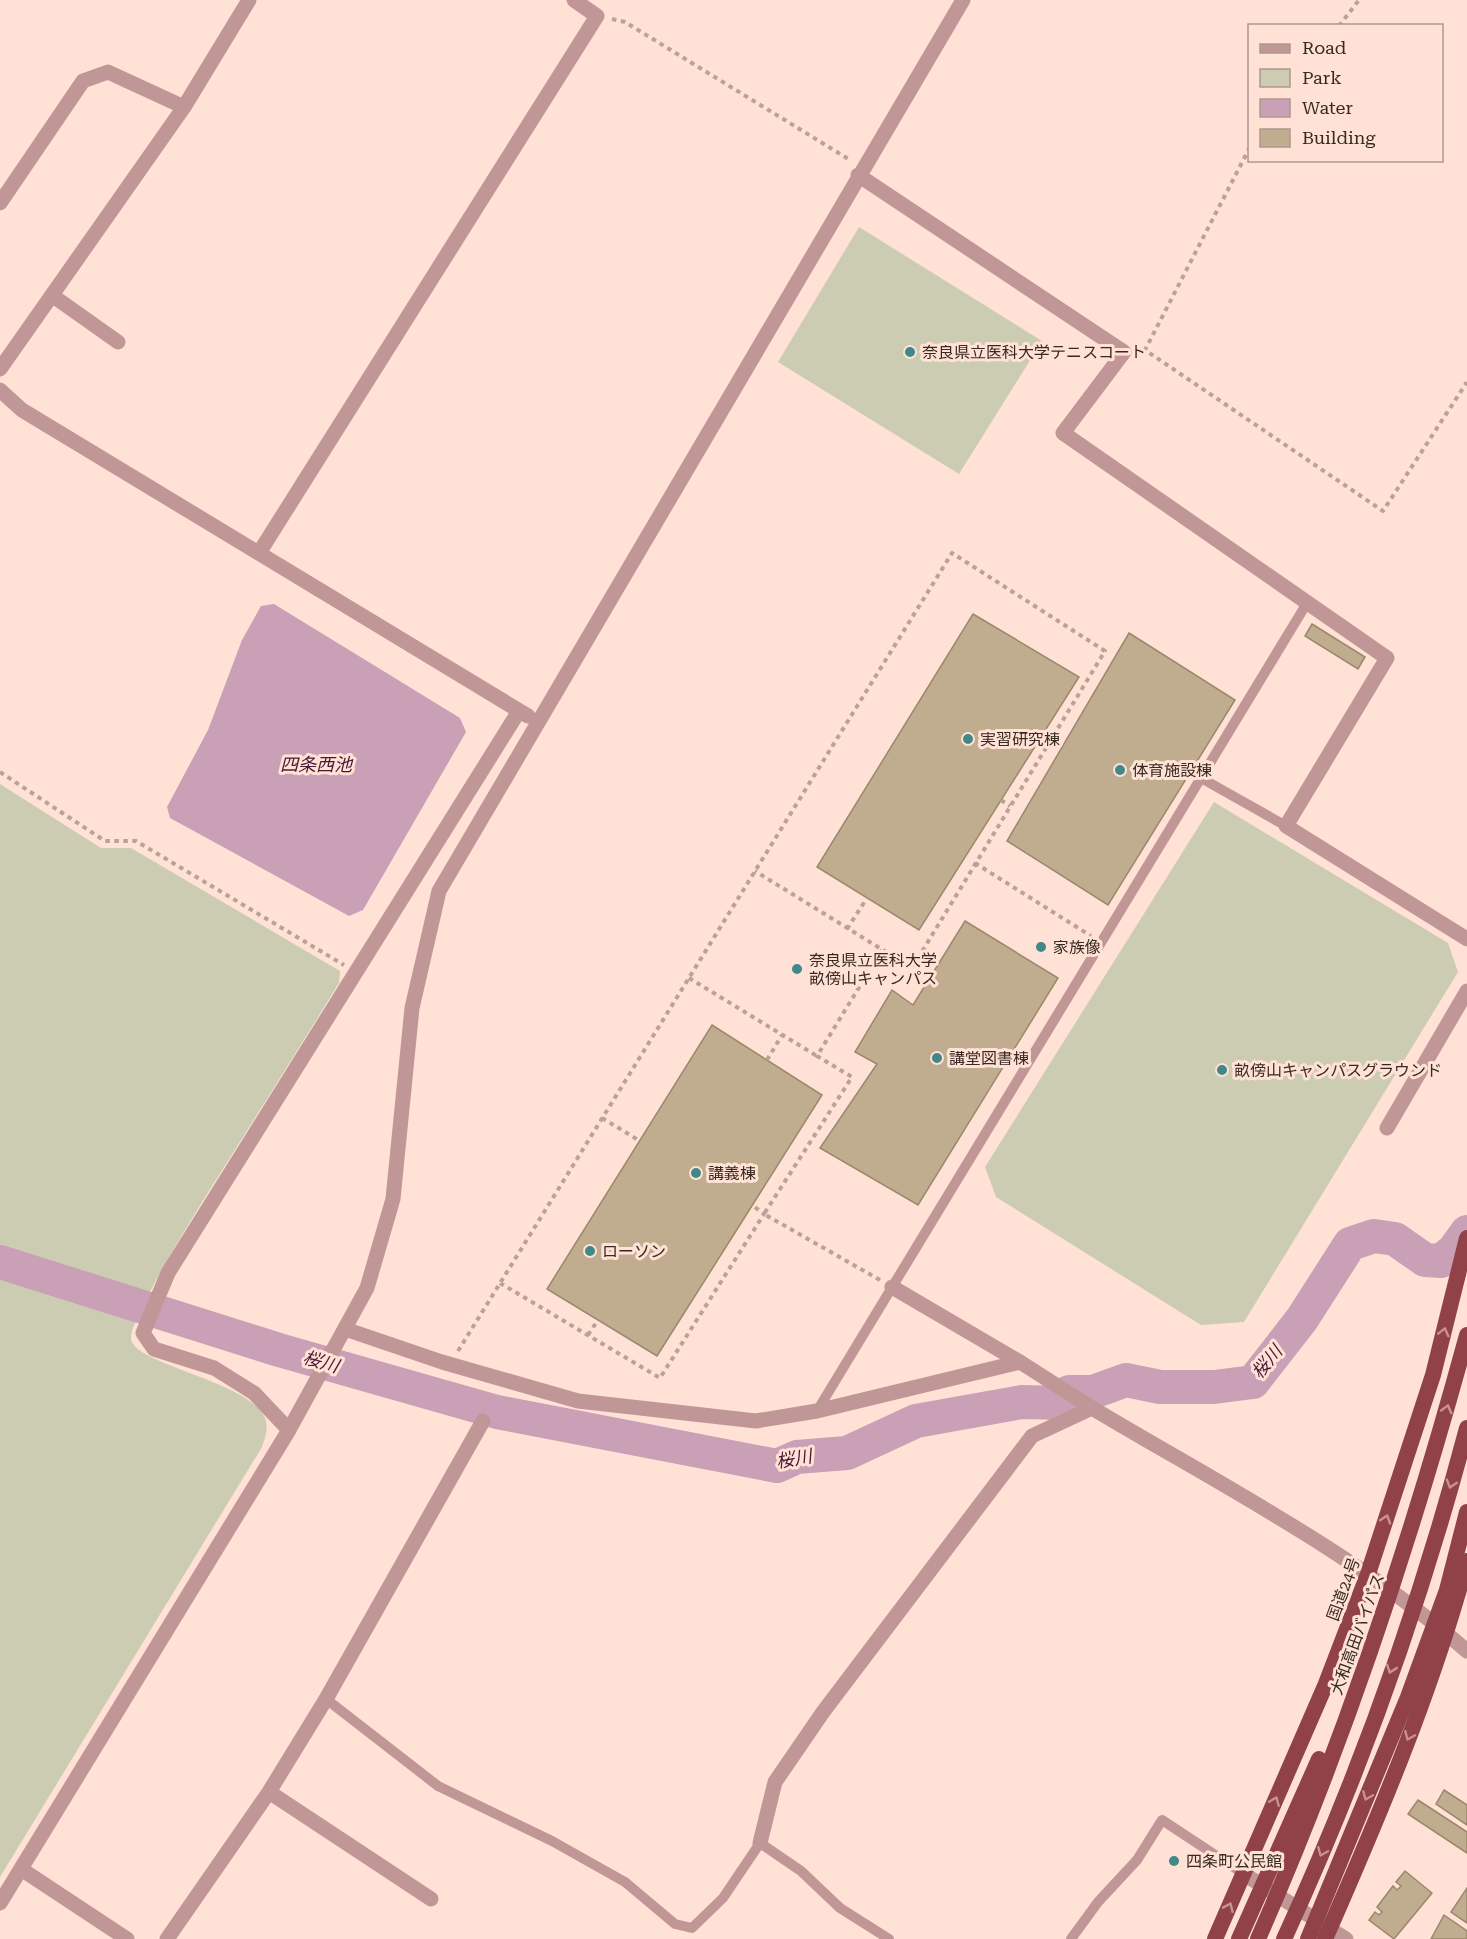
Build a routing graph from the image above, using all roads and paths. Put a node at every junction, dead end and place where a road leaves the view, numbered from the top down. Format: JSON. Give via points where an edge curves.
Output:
{"nodes":[{"id":1,"x":249,"y":0,"type":"edge"},
{"id":2,"x":574,"y":0,"type":"edge"},
{"id":3,"x":963,"y":0,"type":"edge"},
{"id":4,"x":1359,"y":0,"type":"edge"},
{"id":5,"x":597,"y":16,"type":"junction"},
{"id":6,"x":1341,"y":24,"type":"edge"},
{"id":7,"x":184,"y":107,"type":"junction"},
{"id":8,"x":1248,"y":151,"type":"edge"},
{"id":9,"x":860,"y":171,"type":"junction"},
{"id":10,"x":0,"y":203,"type":"edge"},
{"id":11,"x":53,"y":296,"type":"junction"},
{"id":12,"x":118,"y":342,"type":"dead end"},
{"id":13,"x":0,"y":369,"type":"edge"},
{"id":14,"x":1467,"y":382,"type":"edge"},
{"id":15,"x":0,"y":390,"type":"edge"},
{"id":16,"x":259,"y":553,"type":"junction"},
{"id":17,"x":1307,"y":603,"type":"junction"},
{"id":18,"x":519,"y":711,"type":"junction"},
{"id":19,"x":538,"y":722,"type":"junction"},
{"id":20,"x":0,"y":772,"type":"edge"},
{"id":21,"x":1201,"y":778,"type":"junction"},
{"id":22,"x":1001,"y":800,"type":"dead end"},
{"id":23,"x":1010,"y":806,"type":"junction"},
{"id":24,"x":1286,"y":826,"type":"junction"},
{"id":25,"x":975,"y":863,"type":"junction"},
{"id":26,"x":755,"y":870,"type":"junction"},
{"id":27,"x":867,"y":898,"type":"dead end"},
{"id":28,"x":847,"y":929,"type":"junction"},
{"id":29,"x":1467,"y":939,"type":"edge"},
{"id":30,"x":1101,"y":942,"type":"junction"},
{"id":31,"x":882,"y":950,"type":"junction"},
{"id":32,"x":356,"y":972,"type":"junction"},
{"id":33,"x":689,"y":978,"type":"junction"},
{"id":34,"x":1467,"y":991,"type":"edge"},
{"id":35,"x":782,"y":1035,"type":"junction"},
{"id":36,"x":817,"y":1056,"type":"junction"},
{"id":37,"x":767,"y":1060,"type":"dead end"},
{"id":38,"x":602,"y":1118,"type":"junction"},
{"id":39,"x":1387,"y":1128,"type":"dead end"},
{"id":40,"x":640,"y":1142,"type":"dead end"},
{"id":41,"x":752,"y":1206,"type":"dead end"},
{"id":42,"x":764,"y":1214,"type":"junction"},
{"id":43,"x":1467,"y":1238,"type":"edge"},
{"id":44,"x":500,"y":1282,"type":"junction"},
{"id":45,"x":892,"y":1287,"type":"junction"},
{"id":46,"x":598,"y":1320,"type":"dead end"},
{"id":47,"x":345,"y":1329,"type":"junction"},
{"id":48,"x":588,"y":1335,"type":"junction"},
{"id":49,"x":1467,"y":1335,"type":"edge"},
{"id":50,"x":1020,"y":1362,"type":"junction"},
{"id":51,"x":450,"y":1364,"type":"junction"},
{"id":52,"x":1092,"y":1408,"type":"junction"},
{"id":53,"x":817,"y":1411,"type":"junction"},
{"id":54,"x":483,"y":1421,"type":"dead end"},
{"id":55,"x":1467,"y":1428,"type":"edge"},
{"id":56,"x":289,"y":1430,"type":"junction"},
{"id":57,"x":1467,"y":1512,"type":"edge"},
{"id":58,"x":1467,"y":1561,"type":"edge"},
{"id":59,"x":1368,"y":1574,"type":"junction"},
{"id":60,"x":1460,"y":1642,"type":"edge"},
{"id":61,"x":1373,"y":1645,"type":"junction"},
{"id":62,"x":326,"y":1699,"type":"junction"},
{"id":63,"x":269,"y":1792,"type":"junction"},
{"id":64,"x":760,"y":1843,"type":"junction"},
{"id":65,"x":21,"y":1869,"type":"junction"},
{"id":66,"x":1244,"y":1874,"type":"junction"},
{"id":67,"x":431,"y":1899,"type":"dead end"},
{"id":68,"x":0,"y":1903,"type":"edge"},
{"id":69,"x":1328,"y":1933,"type":"edge"},
{"id":70,"x":127,"y":1939,"type":"edge"},
{"id":71,"x":167,"y":1939,"type":"edge"},
{"id":72,"x":889,"y":1939,"type":"edge"},
{"id":73,"x":1071,"y":1939,"type":"edge"},
{"id":74,"x":1215,"y":1939,"type":"edge"},
{"id":75,"x":1239,"y":1939,"type":"edge"},
{"id":76,"x":1258,"y":1939,"type":"edge"},
{"id":77,"x":1284,"y":1939,"type":"edge"},
{"id":78,"x":1308,"y":1939,"type":"edge"},
{"id":79,"x":1346,"y":1939,"type":"edge"}],
"edges":[{"from":1,"to":7,"type":"street"},
{"from":2,"to":5,"type":"street"},
{"from":3,"to":9,"type":"street"},
{"from":4,"to":6,"type":"path"},
{"from":5,"to":9,"type":"path","via":[[625,22]]},
{"from":5,"to":16,"type":"street"},
{"from":7,"to":10,"type":"street","via":[[108,72],[82,81]]},
{"from":7,"to":11,"type":"street"},
{"from":8,"to":14,"type":"path","via":[[1145,350],[1383,511]]},
{"from":9,"to":17,"type":"street","via":[[1124,352],[1063,433]]},
{"from":9,"to":19,"type":"street"},
{"from":11,"to":12,"type":"street"},
{"from":11,"to":13,"type":"street"},
{"from":15,"to":16,"type":"street","via":[[22,410]]},
{"from":16,"to":18,"type":"street"},
{"from":17,"to":21,"type":"lane"},
{"from":17,"to":24,"type":"street","via":[[1387,658]]},
{"from":18,"to":19,"type":"street"},
{"from":18,"to":32,"type":"street"},
{"from":19,"to":47,"type":"street","via":[[439,891],[412,1008],[393,1199],[367,1288]]},
{"from":20,"to":32,"type":"path","via":[[105,841],[136,841]]},
{"from":21,"to":24,"type":"lane"},
{"from":21,"to":30,"type":"lane"},
{"from":22,"to":23,"type":"path"},
{"from":23,"to":25,"type":"path"},
{"from":23,"to":26,"type":"path","via":[[1105,651],[952,553]]},
{"from":24,"to":29,"type":"street"},
{"from":25,"to":30,"type":"path"},
{"from":25,"to":31,"type":"path","via":[[912,968]]},
{"from":26,"to":28,"type":"path"},
{"from":26,"to":33,"type":"path"},
{"from":27,"to":28,"type":"path"},
{"from":28,"to":31,"type":"path"},
{"from":30,"to":45,"type":"lane"},
{"from":31,"to":36,"type":"path"},
{"from":32,"to":56,"type":"street","via":[[168,1273],[143,1333],[154,1349],[214,1368],[254,1393]]},
{"from":33,"to":35,"type":"path"},
{"from":33,"to":38,"type":"path"},
{"from":34,"to":39,"type":"street"},
{"from":35,"to":36,"type":"path"},
{"from":35,"to":37,"type":"path"},
{"from":36,"to":42,"type":"path","via":[[852,1077]]},
{"from":38,"to":40,"type":"path"},
{"from":38,"to":44,"type":"path"},
{"from":41,"to":42,"type":"path"},
{"from":42,"to":45,"type":"path"},
{"from":42,"to":48,"type":"path","via":[[660,1378]]},
{"from":59,"to":43,"type":"highway","name":"国道24号","one_way":true,"via":[[1432,1375]]},
{"from":44,"to":48,"type":"path"},
{"from":44,"to":51,"type":"path"},
{"from":45,"to":50,"type":"street"},
{"from":45,"to":53,"type":"lane"},
{"from":46,"to":48,"type":"path"},
{"from":47,"to":51,"type":"street"},
{"from":47,"to":56,"type":"street"},
{"from":61,"to":49,"type":"highway","name":"大和高田バイパス","one_way":true,"bridge":true,"via":[[1435,1453]]},
{"from":50,"to":52,"type":"street"},
{"from":50,"to":53,"type":"street"},
{"from":51,"to":53,"type":"street","via":[[578,1401],[756,1421]]},
{"from":52,"to":59,"type":"street"},
{"from":52,"to":64,"type":"street","via":[[1032,1436],[823,1712],[775,1782]]},
{"from":54,"to":62,"type":"street"},
{"from":55,"to":77,"type":"highway","one_way":true,"bridge":true,"via":[[1383,1692],[1339,1811]]},
{"from":56,"to":65,"type":"street"},
{"from":57,"to":78,"type":"highway","one_way":true,"bridge":true,"via":[[1447,1590],[1408,1697]]},
{"from":58,"to":60,"type":"highway"},
{"from":59,"to":60,"type":"street"},
{"from":66,"to":59,"type":"highway","name":"国道24号","one_way":true,"via":[[1325,1686]]},
{"from":60,"to":69,"type":"highway","one_way":true,"via":[[1414,1725]]},
{"from":61,"to":75,"type":"highway","bridge":true,"via":[[1293,1812]]},
{"from":61,"to":76,"type":"highway","name":"大和高田バイパス","bridge":true},
{"from":62,"to":63,"type":"street"},
{"from":62,"to":64,"type":"lane","via":[[438,1786],[552,1841],[625,1882],[675,1924],[692,1928],[708,1913],[723,1898]]},
{"from":63,"to":67,"type":"street"},
{"from":63,"to":71,"type":"street"},
{"from":64,"to":72,"type":"lane","via":[[801,1871],[840,1908]]},
{"from":65,"to":68,"type":"street"},
{"from":65,"to":70,"type":"street"},
{"from":66,"to":69,"type":"street"},
{"from":66,"to":73,"type":"lane","via":[[1162,1820],[1137,1860],[1098,1902]]},
{"from":74,"to":66,"type":"highway","name":"国道24号","one_way":true},
{"from":69,"to":79,"type":"street"}]}
